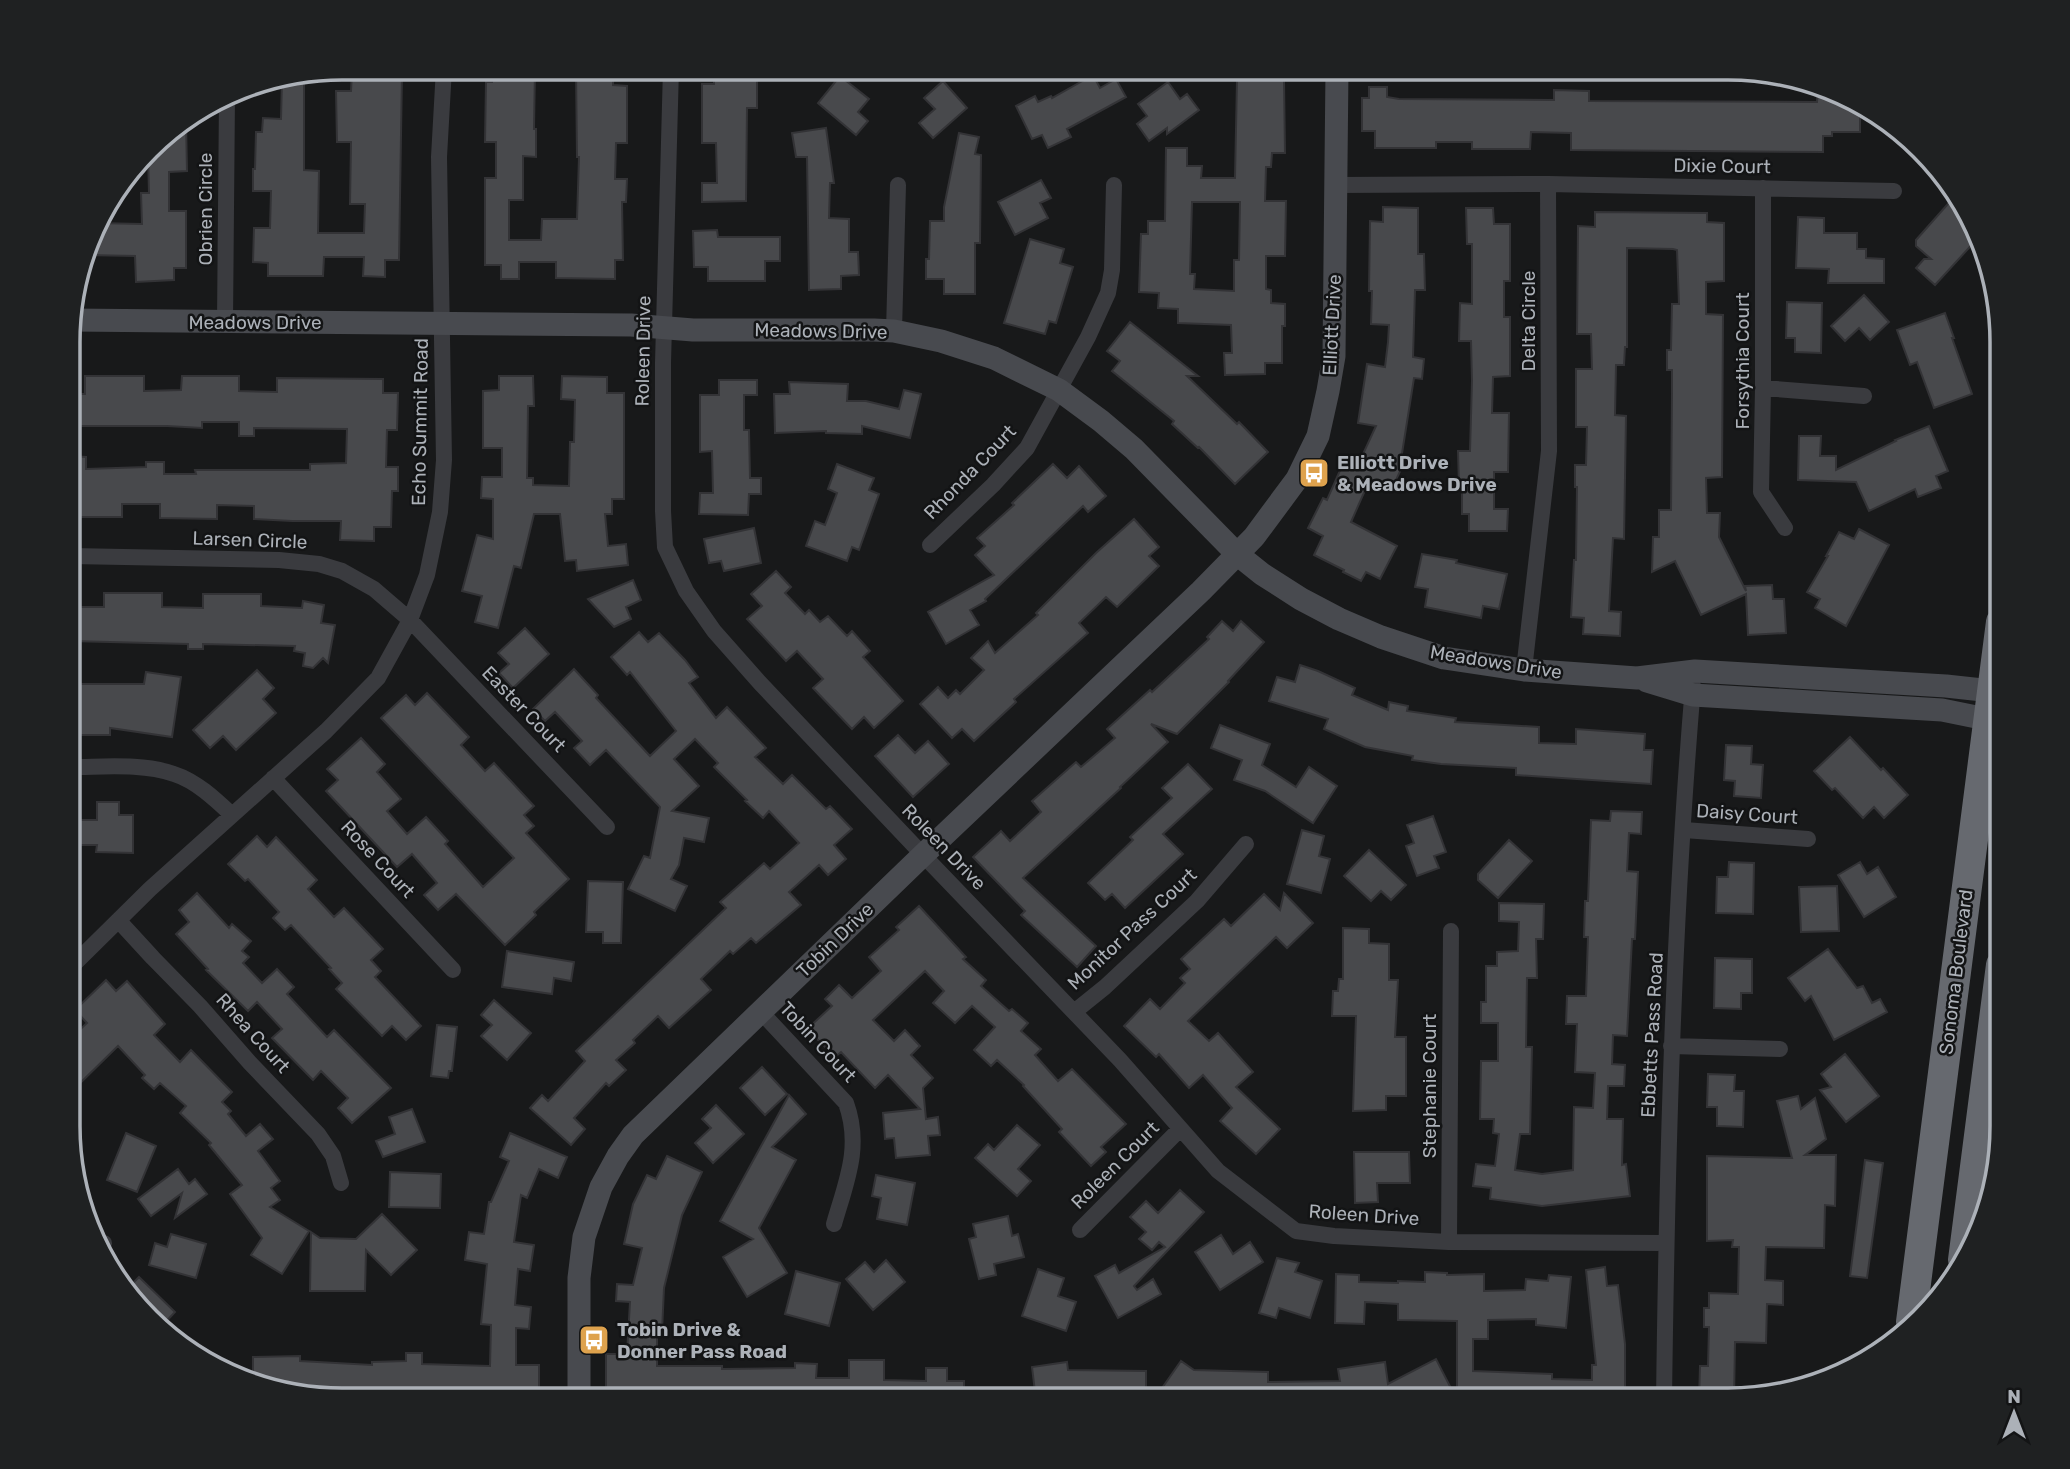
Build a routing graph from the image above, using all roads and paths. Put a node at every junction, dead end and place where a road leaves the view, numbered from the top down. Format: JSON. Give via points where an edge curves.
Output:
{"nodes":[{"id":1,"x":443,"y":80,"type":"edge"},
{"id":2,"x":671,"y":80,"type":"edge"},
{"id":3,"x":1337,"y":80,"type":"edge"},
{"id":4,"x":227,"y":107,"type":"edge"},
{"id":5,"x":1548,"y":184,"type":"junction"},
{"id":6,"x":898,"y":185,"type":"dead end"},
{"id":7,"x":1114,"y":185,"type":"dead end"},
{"id":8,"x":1336,"y":185,"type":"junction"},
{"id":9,"x":1763,"y":188,"type":"junction"},
{"id":10,"x":1894,"y":191,"type":"dead end"},
{"id":11,"x":82,"y":320,"type":"edge"},
{"id":12,"x":225,"y":322,"type":"junction"},
{"id":13,"x":443,"y":324,"type":"junction"},
{"id":14,"x":664,"y":327,"type":"junction"},
{"id":15,"x":894,"y":331,"type":"junction"},
{"id":16,"x":1763,"y":388,"type":"junction"},
{"id":17,"x":1059,"y":390,"type":"junction"},
{"id":18,"x":1864,"y":396,"type":"dead end"},
{"id":19,"x":1785,"y":528,"type":"dead end"},
{"id":20,"x":930,"y":545,"type":"dead end"},
{"id":21,"x":1237,"y":554,"type":"junction"},
{"id":22,"x":80,"y":556,"type":"edge"},
{"id":23,"x":410,"y":620,"type":"junction"},
{"id":24,"x":1524,"y":670,"type":"junction"},
{"id":25,"x":1695,"y":671,"type":"junction"},
{"id":26,"x":1637,"y":678,"type":"junction"},
{"id":27,"x":1990,"y":691,"type":"edge"},
{"id":28,"x":1693,"y":695,"type":"junction"},
{"id":29,"x":1990,"y":721,"type":"edge"},
{"id":30,"x":1990,"y":758,"type":"edge"},
{"id":31,"x":80,"y":767,"type":"edge"},
{"id":32,"x":273,"y":778,"type":"junction"},
{"id":33,"x":232,"y":815,"type":"junction"},
{"id":34,"x":607,"y":827,"type":"dead end"},
{"id":35,"x":1684,"y":830,"type":"junction"},
{"id":36,"x":1808,"y":839,"type":"dead end"},
{"id":37,"x":1246,"y":844,"type":"dead end"},
{"id":38,"x":923,"y":855,"type":"junction"},
{"id":39,"x":119,"y":920,"type":"junction"},
{"id":40,"x":1451,"y":931,"type":"dead end"},
{"id":41,"x":80,"y":958,"type":"edge"},
{"id":42,"x":453,"y":970,"type":"dead end"},
{"id":43,"x":761,"y":1012,"type":"junction"},
{"id":44,"x":1074,"y":1012,"type":"junction"},
{"id":45,"x":1671,"y":1046,"type":"junction"},
{"id":46,"x":1780,"y":1049,"type":"dead end"},
{"id":47,"x":1990,"y":1051,"type":"edge"},
{"id":48,"x":1180,"y":1129,"type":"junction"},
{"id":49,"x":341,"y":1183,"type":"dead end"},
{"id":50,"x":834,"y":1224,"type":"dead end"},
{"id":51,"x":1080,"y":1230,"type":"dead end"},
{"id":52,"x":1966,"y":1236,"type":"edge"},
{"id":53,"x":1448,"y":1241,"type":"junction"},
{"id":54,"x":1666,"y":1243,"type":"junction"},
{"id":55,"x":1912,"y":1313,"type":"edge"},
{"id":56,"x":579,"y":1388,"type":"edge"},
{"id":57,"x":1664,"y":1388,"type":"edge"}],
"edges":[{"from":1,"to":13,"type":"street","name":"Echo Summit Road","via":[[439,156]]},
{"from":2,"to":14,"type":"street","name":"Roleen Drive"},
{"from":3,"to":8,"type":"street","name":"Elliott Drive"},
{"from":4,"to":12,"type":"street","name":"Obrien Circle"},
{"from":5,"to":8,"type":"street"},
{"from":5,"to":9,"type":"street","name":"Dixie Court"},
{"from":5,"to":24,"type":"street","name":"Delta Circle","via":[[1549,451]]},
{"from":6,"to":15,"type":"street"},
{"from":7,"to":17,"type":"street","name":"Rhonda Court","via":[[1108,293]]},
{"from":8,"to":21,"type":"street","name":"Elliott Drive","via":[[1334,356],[1318,436],[1297,479]]},
{"from":9,"to":10,"type":"street","name":"Dixie Court"},
{"from":9,"to":16,"type":"street","name":"Forsythia Court"},
{"from":11,"to":12,"type":"street","name":"Meadows Drive"},
{"from":12,"to":13,"type":"street","name":"Meadows Drive"},
{"from":13,"to":14,"type":"street","name":"Meadows Drive"},
{"from":13,"to":23,"type":"street","name":"Echo Summit Road","via":[[444,460],[439,512],[427,575]]},
{"from":14,"to":15,"type":"street","name":"Meadows Drive"},
{"from":14,"to":38,"type":"street","name":"Roleen Drive","via":[[665,547],[685,591],[760,683]]},
{"from":15,"to":17,"type":"street","name":"Meadows Drive","via":[[994,358]]},
{"from":16,"to":18,"type":"street"},
{"from":16,"to":19,"type":"street","name":"Forsythia Court","via":[[1761,492]]},
{"from":17,"to":20,"type":"street","name":"Rhonda Court","via":[[1027,449]]},
{"from":17,"to":21,"type":"street","name":"Meadows Drive","via":[[1134,449]]},
{"from":21,"to":24,"type":"street","name":"Meadows Drive","via":[[1301,599],[1381,637],[1444,658]]},
{"from":21,"to":38,"type":"street","name":"Tobin Drive"},
{"from":22,"to":23,"type":"street","name":"Larsen Circle","via":[[320,564],[374,589]]},
{"from":23,"to":32,"type":"street","name":"Echo Summit Road","via":[[378,678]]},
{"from":23,"to":34,"type":"street","name":"Easter Court"},
{"from":24,"to":26,"type":"street","name":"Meadows Drive"},
{"from":25,"to":26,"type":"street","name":"Meadows Drive"},
{"from":25,"to":27,"type":"street","name":"Meadows Drive"},
{"from":25,"to":28,"type":"street","name":"Ebbetts Pass Road"},
{"from":26,"to":28,"type":"street","name":"Meadows Drive"},
{"from":28,"to":29,"type":"street","name":"Meadows Drive","via":[[1942,710]]},
{"from":28,"to":35,"type":"street","name":"Ebbetts Pass Road"},
{"from":30,"to":55,"type":"highway","name":"Sonoma Boulevard"},
{"from":31,"to":33,"type":"street","via":[[143,767],[175,774],[205,791]]},
{"from":32,"to":33,"type":"street","name":"Echo Summit Road"},
{"from":32,"to":42,"type":"street","name":"Rose Court"},
{"from":33,"to":39,"type":"street","name":"Echo Summit Road"},
{"from":35,"to":36,"type":"street","name":"Daisy Court"},
{"from":35,"to":45,"type":"street","name":"Ebbetts Pass Road"},
{"from":37,"to":44,"type":"street","name":"Monitor Pass Court","via":[[1197,901]]},
{"from":38,"to":43,"type":"street","name":"Tobin Drive"},
{"from":38,"to":44,"type":"street","name":"Roleen Drive"},
{"from":39,"to":41,"type":"street","name":"Echo Summit Road"},
{"from":39,"to":49,"type":"street","name":"Rhea Court","via":[[318,1134],[334,1156]]},
{"from":40,"to":53,"type":"street","name":"Stephanie Court"},
{"from":43,"to":50,"type":"street","name":"Tobin Court","via":[[846,1103],[852,1120],[853,1160]]},
{"from":43,"to":56,"type":"street","name":"Tobin Drive","via":[[633,1135],[601,1187],[584,1237],[579,1279]]},
{"from":44,"to":48,"type":"street","name":"Roleen Drive"},
{"from":45,"to":46,"type":"street"},
{"from":45,"to":54,"type":"street","name":"Ebbetts Pass Road"},
{"from":47,"to":52,"type":"highway"},
{"from":48,"to":51,"type":"street","name":"Roleen Court"},
{"from":48,"to":53,"type":"street","name":"Roleen Drive","via":[[1218,1171],[1296,1231]]},
{"from":53,"to":54,"type":"street","name":"Roleen Drive"},
{"from":54,"to":57,"type":"street","name":"Ebbetts Pass Road"}]}
